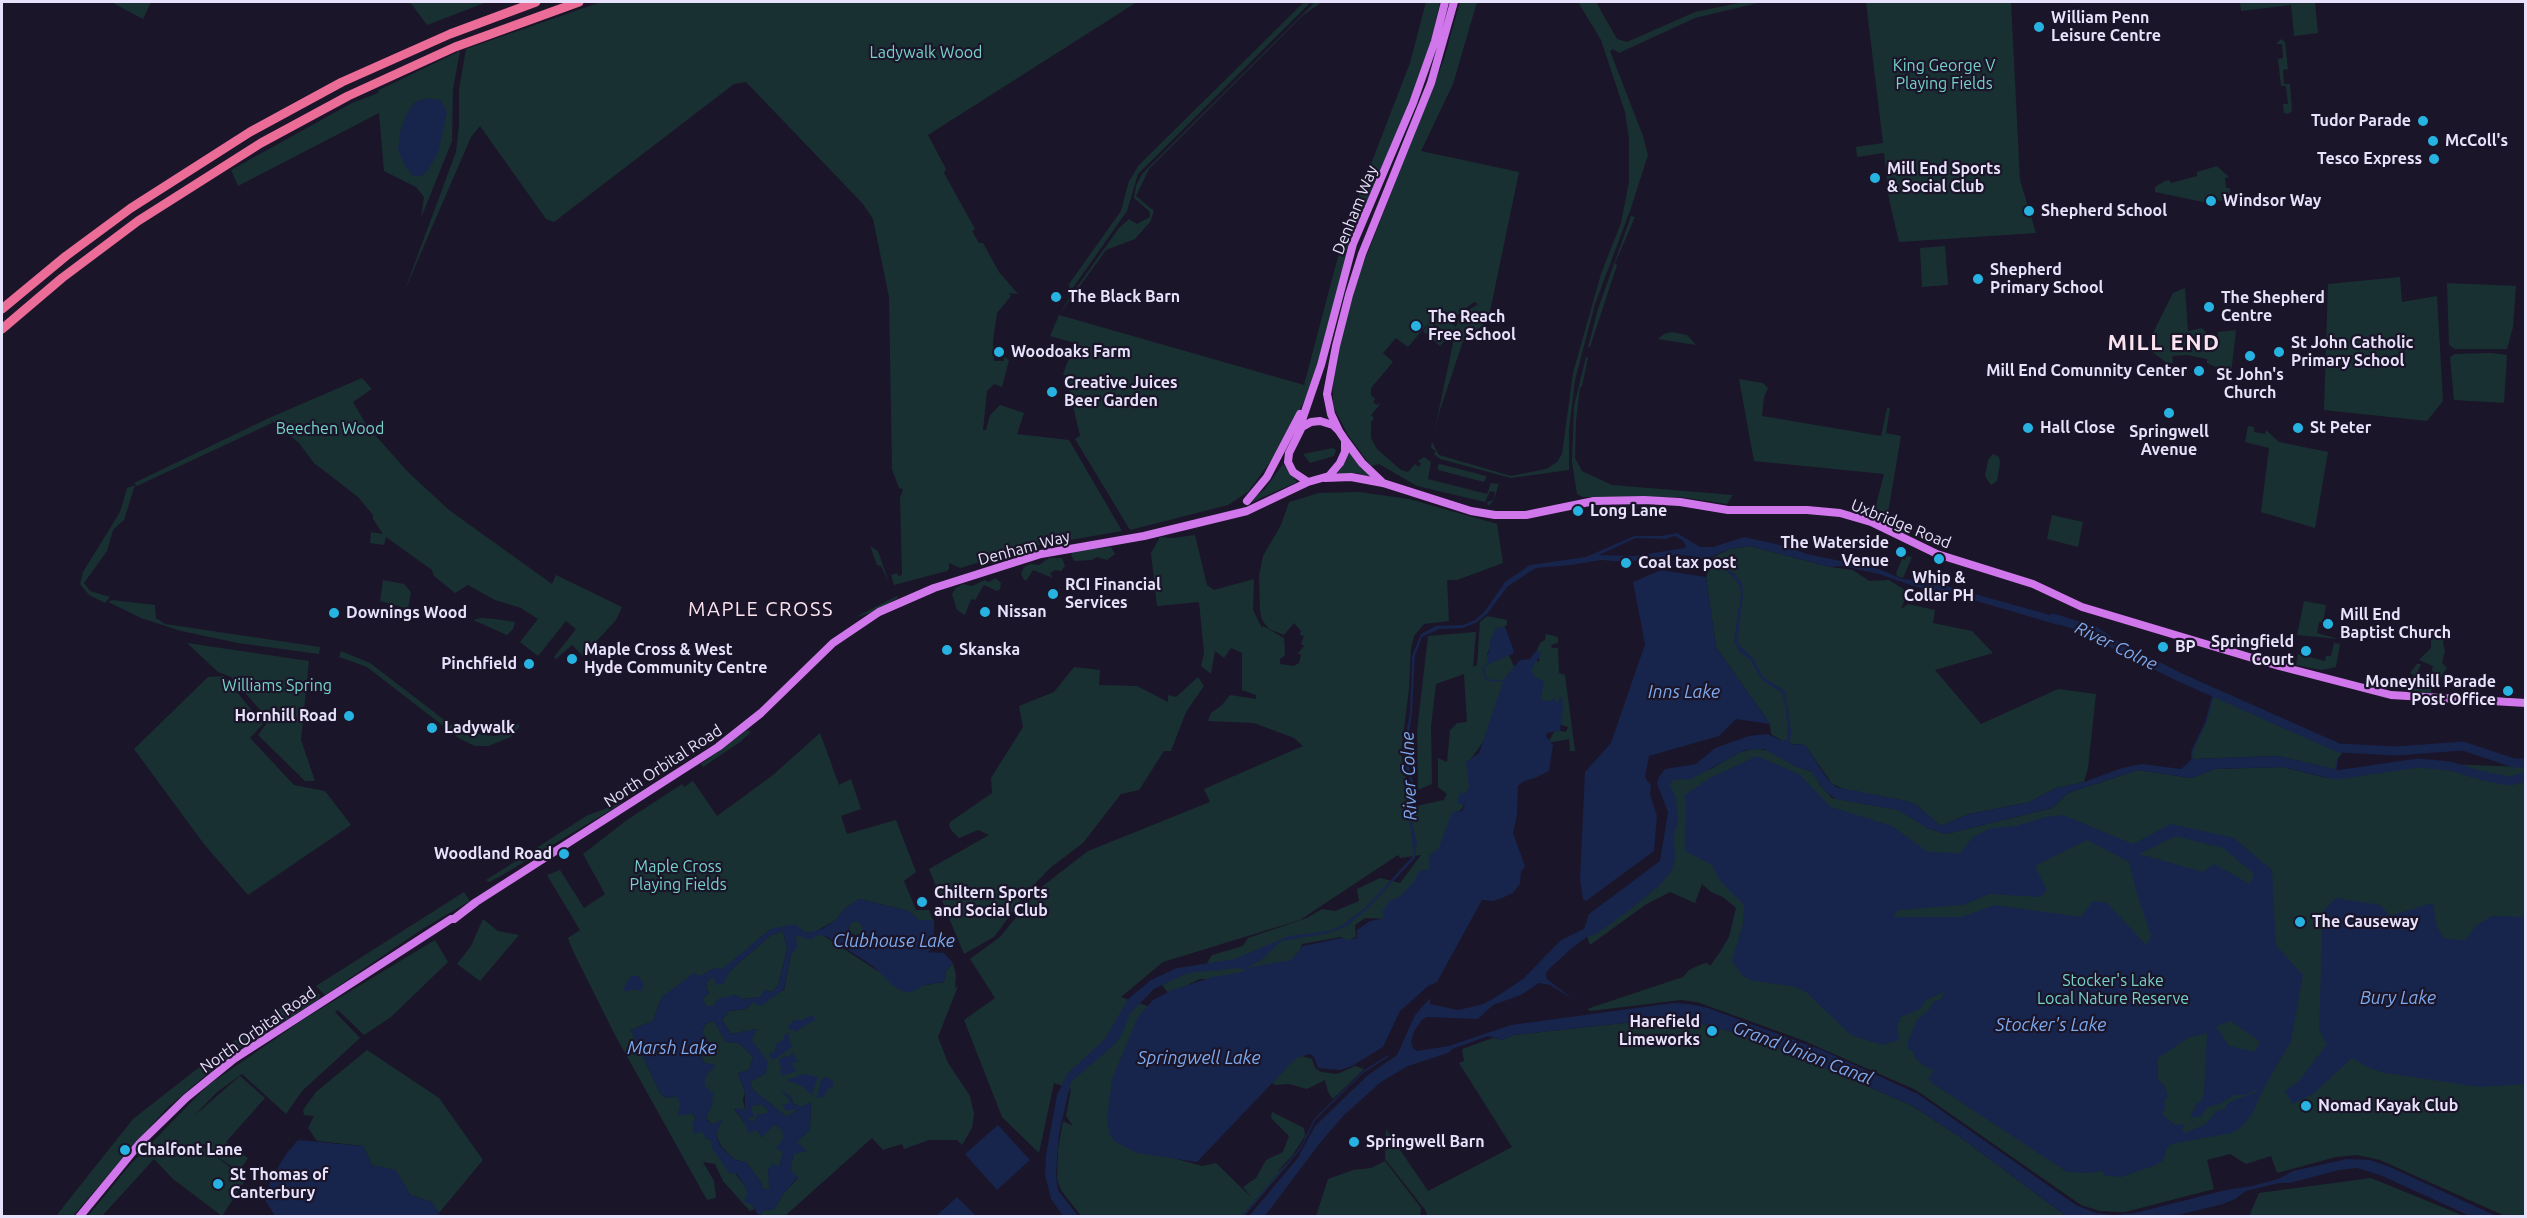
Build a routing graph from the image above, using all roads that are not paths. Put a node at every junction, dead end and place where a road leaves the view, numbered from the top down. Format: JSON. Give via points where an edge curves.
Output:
{"nodes":[{"id":1,"x":536,"y":2,"type":"edge"},
{"id":2,"x":579,"y":2,"type":"edge"},
{"id":3,"x":1445,"y":2,"type":"edge"},
{"id":4,"x":1454,"y":2,"type":"edge"},
{"id":5,"x":2,"y":309,"type":"edge"},
{"id":6,"x":2,"y":329,"type":"edge"},
{"id":7,"x":1312,"y":392,"type":"junction"},
{"id":8,"x":1339,"y":431,"type":"junction"},
{"id":9,"x":1298,"y":432,"type":"junction"},
{"id":10,"x":1345,"y":440,"type":"junction"},
{"id":11,"x":1289,"y":453,"type":"junction"},
{"id":12,"x":1325,"y":478,"type":"junction"},
{"id":13,"x":1308,"y":482,"type":"junction"},
{"id":14,"x":1383,"y":483,"type":"junction"},
{"id":15,"x":1247,"y":501,"type":"junction"},
{"id":16,"x":1235,"y":513,"type":"junction"},
{"id":17,"x":833,"y":643,"type":"joint"},
{"id":18,"x":2523,"y":703,"type":"edge"},
{"id":19,"x":80,"y":1216,"type":"edge"}],
"edges":[{"from":1,"to":5,"type":"highway","via":[[462,29],[342,82],[250,132],[112,222]]},
{"from":2,"to":6,"type":"highway","via":[[455,47],[348,96],[261,143],[171,199],[62,278]]},
{"from":3,"to":7,"type":"main road","name":"Denham Way","via":[[1416,96],[1353,244]]},
{"from":4,"to":8,"type":"main road","name":"Denham Way","via":[[1431,83],[1349,296],[1327,398]]},
{"from":7,"to":9,"type":"main road","name":"Denham Way"},
{"from":7,"to":15,"type":"main road","via":[[1276,463]]},
{"from":8,"to":9,"type":"main road","via":[[1333,425],[1316,421]]},
{"from":8,"to":10,"type":"main road"},
{"from":9,"to":11,"type":"main road"},
{"from":10,"to":12,"type":"main road","via":[[1343,459]]},
{"from":10,"to":14,"type":"main road","name":"Uxbridge Road"},
{"from":11,"to":13,"type":"main road","via":[[1293,472]]},
{"from":11,"to":15,"type":"main road","via":[[1265,485]]},
{"from":12,"to":13,"type":"main road"},
{"from":12,"to":14,"type":"main road","name":"Uxbridge Road","via":[[1351,477]]},
{"from":13,"to":16,"type":"main road","name":"Denham Way"},
{"from":14,"to":18,"type":"main road","name":"Uxbridge Road","via":[[1495,515],[1526,515],[1594,501],[1644,500],[1728,510],[1840,513],[1871,522],[1937,554],[2033,584],[2082,607],[2146,627],[2391,695]]},
{"from":15,"to":16,"type":"main road"},
{"from":16,"to":17,"type":"main road","name":"Denham Way","via":[[1144,536],[1041,554],[944,584],[879,612]]},
{"from":17,"to":19,"type":"main road","name":"North Orbital Road","via":[[761,713],[717,747],[452,915],[213,1075],[140,1143]]}]}
